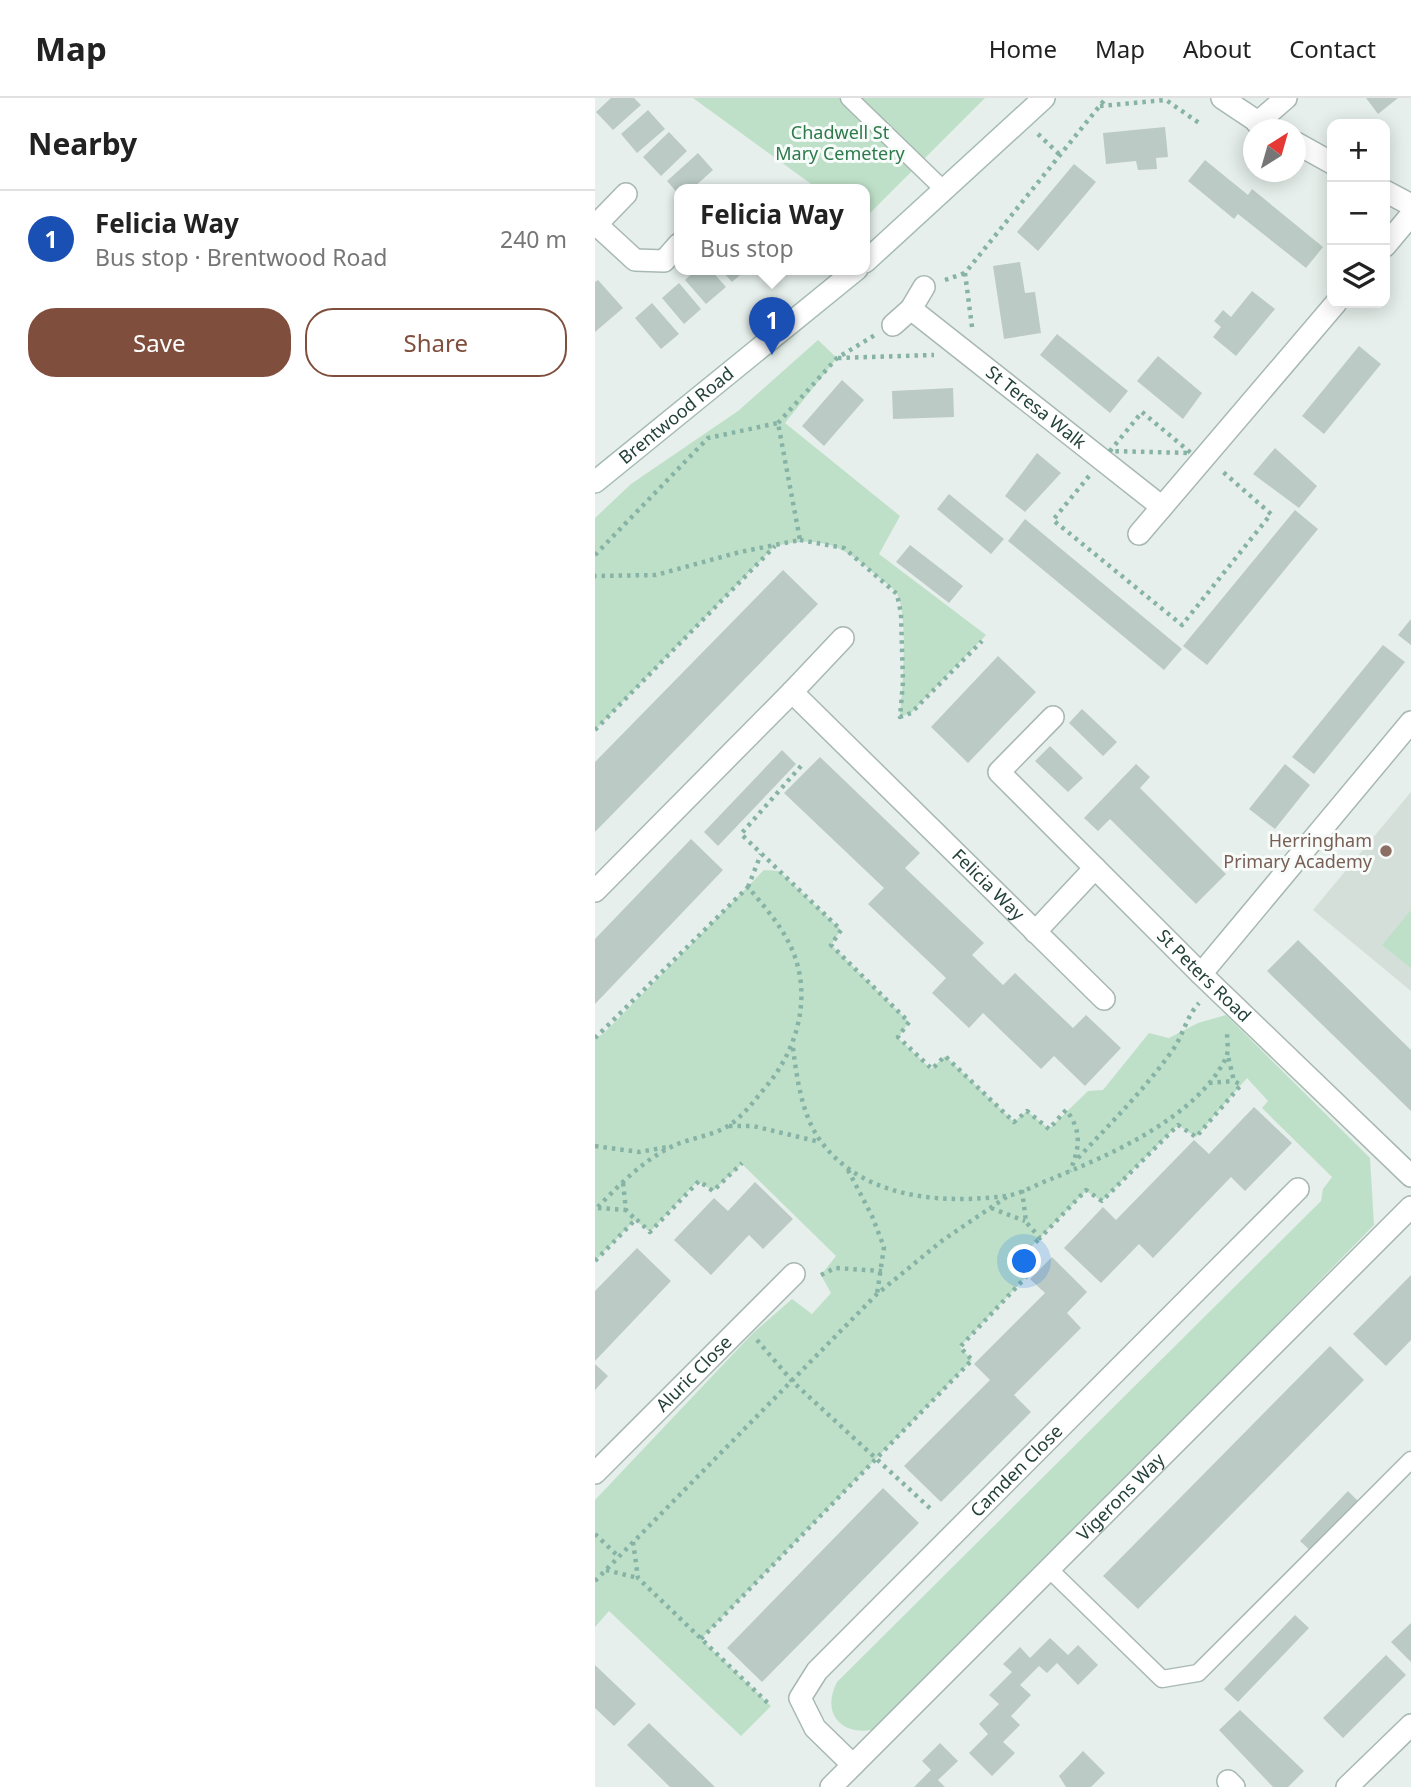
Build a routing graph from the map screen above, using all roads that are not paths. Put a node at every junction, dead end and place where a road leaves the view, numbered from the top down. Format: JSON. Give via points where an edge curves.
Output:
{"nodes":[{"id":1,"x":849,"y":98,"type":"edge"},
{"id":2,"x":1044,"y":98,"type":"edge"},
{"id":3,"x":1222,"y":98,"type":"edge"},
{"id":4,"x":1286,"y":98,"type":"edge"},
{"id":5,"x":1254,"y":119,"type":"edge"},
{"id":6,"x":1270,"y":119,"type":"edge"},
{"id":7,"x":1306,"y":149,"type":"edge"},
{"id":8,"x":1327,"y":160,"type":"edge"},
{"id":9,"x":944,"y":190,"type":"junction"},
{"id":10,"x":626,"y":194,"type":"dead end"},
{"id":11,"x":1390,"y":194,"type":"edge"},
{"id":12,"x":1411,"y":205,"type":"edge"},
{"id":13,"x":1411,"y":215,"type":"edge"},
{"id":14,"x":596,"y":225,"type":"edge"},
{"id":15,"x":1386,"y":245,"type":"edge"},
{"id":16,"x":674,"y":250,"type":"edge"},
{"id":17,"x":870,"y":257,"type":"edge"},
{"id":18,"x":849,"y":275,"type":"edge"},
{"id":19,"x":924,"y":287,"type":"dead end"},
{"id":20,"x":1332,"y":308,"type":"edge"},
{"id":21,"x":911,"y":309,"type":"junction"},
{"id":22,"x":893,"y":325,"type":"road end"},
{"id":23,"x":595,"y":482,"type":"edge"},
{"id":24,"x":1162,"y":507,"type":"junction"},
{"id":25,"x":1139,"y":534,"type":"dead end"},
{"id":26,"x":843,"y":638,"type":"dead end"},
{"id":27,"x":792,"y":692,"type":"junction"},
{"id":28,"x":1053,"y":717,"type":"dead end"},
{"id":29,"x":1411,"y":722,"type":"edge"},
{"id":30,"x":1095,"y":868,"type":"junction"},
{"id":31,"x":595,"y":891,"type":"edge"},
{"id":32,"x":1035,"y":932,"type":"junction"},
{"id":33,"x":1201,"y":974,"type":"junction"},
{"id":34,"x":1104,"y":999,"type":"dead end"},
{"id":35,"x":1411,"y":1177,"type":"edge"},
{"id":36,"x":1298,"y":1189,"type":"dead end"},
{"id":37,"x":1411,"y":1207,"type":"edge"},
{"id":38,"x":794,"y":1273,"type":"dead end"},
{"id":39,"x":1411,"y":1460,"type":"edge"},
{"id":40,"x":595,"y":1473,"type":"edge"},
{"id":41,"x":1050,"y":1570,"type":"junction"},
{"id":42,"x":1411,"y":1725,"type":"edge"},
{"id":43,"x":853,"y":1765,"type":"junction"},
{"id":44,"x":831,"y":1787,"type":"edge"},
{"id":45,"x":1347,"y":1787,"type":"edge"}],
"edges":[{"from":1,"to":9,"type":"lane"},
{"from":2,"to":9,"type":"street"},
{"from":3,"to":5,"type":"street"},
{"from":4,"to":6,"type":"street"},
{"from":7,"to":8,"type":"street"},
{"from":9,"to":17,"type":"street"},
{"from":10,"to":14,"type":"street"},
{"from":11,"to":12,"type":"street"},
{"from":13,"to":15,"type":"street"},
{"from":14,"to":16,"type":"street","via":[[635,260],[664,261]]},
{"from":18,"to":23,"type":"street","name":"Brentwood Road"},
{"from":19,"to":21,"type":"street"},
{"from":20,"to":24,"type":"street"},
{"from":21,"to":22,"type":"street"},
{"from":21,"to":24,"type":"street","name":"St Teresa Walk","via":[[972,347]]},
{"from":24,"to":25,"type":"street"},
{"from":26,"to":27,"type":"street"},
{"from":27,"to":31,"type":"street"},
{"from":27,"to":32,"type":"street","name":"Felicia Way"},
{"from":28,"to":30,"type":"street","name":"St Peters Road","via":[[999,772]]},
{"from":29,"to":33,"type":"street"},
{"from":30,"to":32,"type":"street","name":"Felicia Way"},
{"from":30,"to":33,"type":"street","name":"St Peters Road"},
{"from":32,"to":34,"type":"street","name":"Felicia Way"},
{"from":33,"to":35,"type":"street","name":"St Peters Road"},
{"from":36,"to":43,"type":"street","name":"Camden Close","via":[[817,1671],[800,1698],[815,1728]]},
{"from":37,"to":41,"type":"street","name":"Vigerons Way"},
{"from":38,"to":40,"type":"street","name":"Aluric Close"},
{"from":39,"to":41,"type":"lane","via":[[1198,1673],[1161,1679]]},
{"from":41,"to":43,"type":"street","name":"Vigerons Way"},
{"from":42,"to":45,"type":"street"},
{"from":43,"to":44,"type":"street","name":"Vigerons Way"}]}
